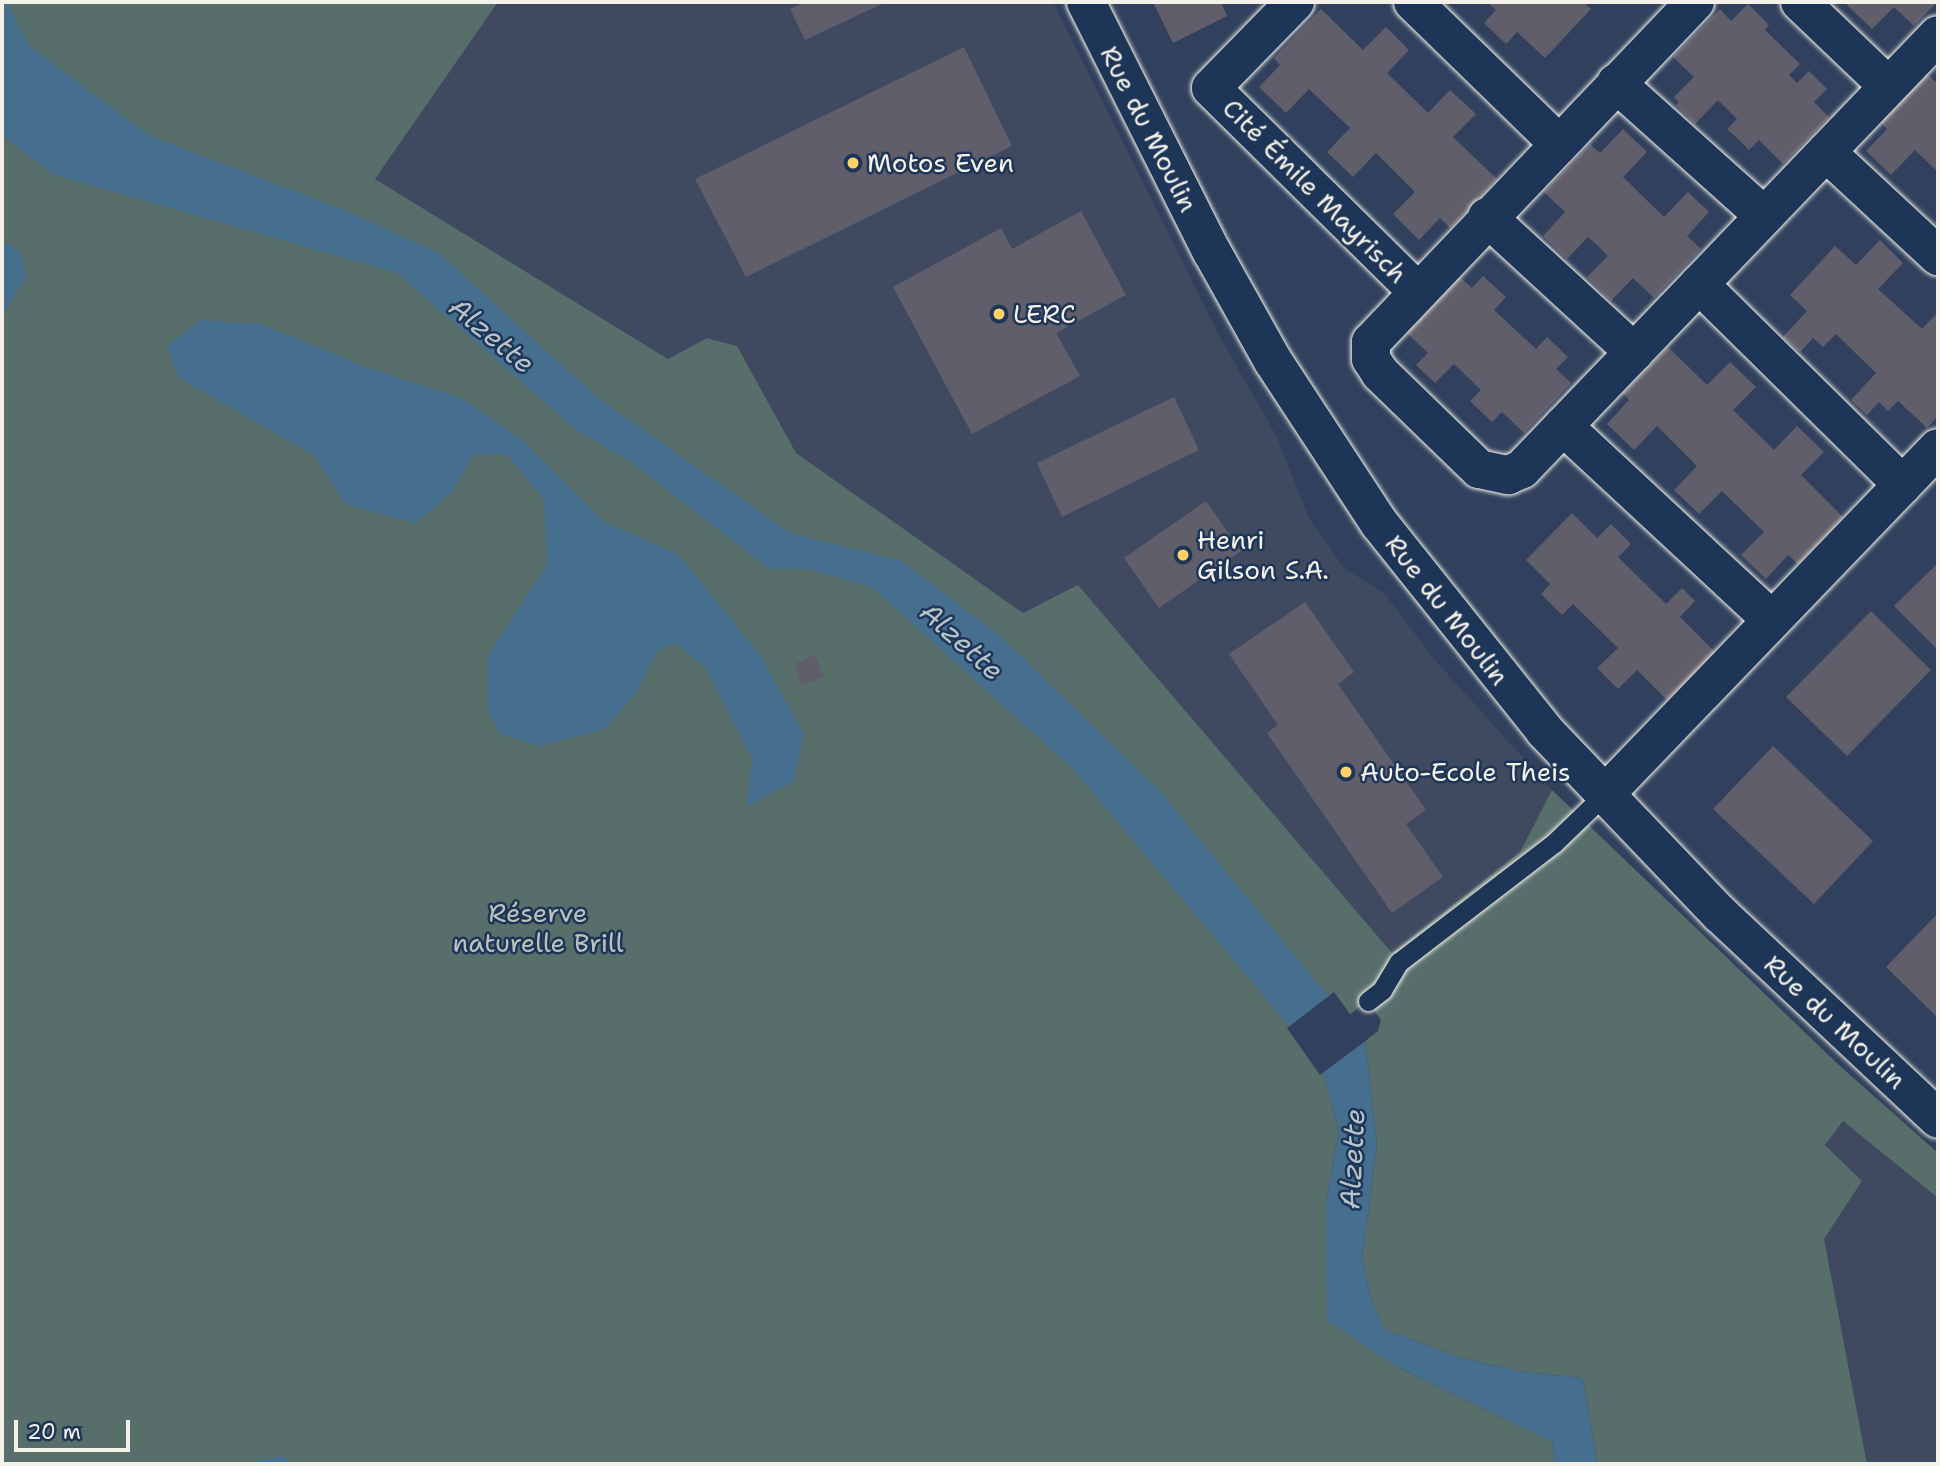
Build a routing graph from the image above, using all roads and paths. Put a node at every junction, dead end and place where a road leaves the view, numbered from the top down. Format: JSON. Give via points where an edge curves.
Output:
{"nodes":[{"id":1,"x":1086,"y":2,"type":"edge"},
{"id":2,"x":1295,"y":2,"type":"edge"},
{"id":3,"x":1413,"y":2,"type":"edge"},
{"id":4,"x":1800,"y":2,"type":"edge"},
{"id":5,"x":1686,"y":5,"type":"edge"},
{"id":6,"x":1938,"y":34,"type":"edge"},
{"id":7,"x":1616,"y":83,"type":"junction"},
{"id":8,"x":1888,"y":86,"type":"junction"},
{"id":9,"x":1558,"y":143,"type":"junction"},
{"id":10,"x":1826,"y":152,"type":"junction"},
{"id":11,"x":1764,"y":216,"type":"junction"},
{"id":12,"x":1487,"y":217,"type":"junction"},
{"id":13,"x":1938,"y":256,"type":"edge"},
{"id":14,"x":1699,"y":284,"type":"junction"},
{"id":15,"x":1416,"y":290,"type":"junction"},
{"id":16,"x":1634,"y":352,"type":"junction"},
{"id":17,"x":1563,"y":426,"type":"junction"},
{"id":18,"x":1938,"y":448,"type":"edge"},
{"id":19,"x":1903,"y":485,"type":"junction"},
{"id":20,"x":1772,"y":620,"type":"junction"},
{"id":21,"x":1605,"y":794,"type":"junction"},
{"id":22,"x":1368,"y":1001,"type":"dead end"},
{"id":23,"x":1938,"y":1119,"type":"edge"}],
"edges":[{"from":1,"to":21,"type":"street","name":"Rue du Moulin","via":[[1212,252],[1321,438],[1457,625],[1544,730]]},
{"from":2,"to":15,"type":"street","name":"Cité Émile Mayrisch","via":[[1211,88]]},
{"from":3,"to":9,"type":"street"},
{"from":4,"to":8,"type":"street"},
{"from":5,"to":7,"type":"street","name":"Cité Émile Mayrisch"},
{"from":6,"to":8,"type":"street","name":"Cité Émile Mayrisch"},
{"from":7,"to":9,"type":"street","name":"Cité Émile Mayrisch"},
{"from":7,"to":11,"type":"street"},
{"from":8,"to":10,"type":"street","name":"Cité Émile Mayrisch"},
{"from":9,"to":12,"type":"street","name":"Cité Émile Mayrisch"},
{"from":10,"to":11,"type":"street","name":"Cité Émile Mayrisch"},
{"from":10,"to":13,"type":"street"},
{"from":11,"to":14,"type":"street","name":"Cité Émile Mayrisch"},
{"from":12,"to":15,"type":"street","name":"Cité Émile Mayrisch"},
{"from":12,"to":16,"type":"street"},
{"from":14,"to":16,"type":"street","name":"Cité Émile Mayrisch"},
{"from":14,"to":19,"type":"street"},
{"from":15,"to":17,"type":"street","name":"Cité Émile Mayrisch","via":[[1379,328],[1371,342],[1371,359],[1479,470],[1508,475],[1522,469]]},
{"from":16,"to":17,"type":"street","name":"Cité Émile Mayrisch"},
{"from":17,"to":20,"type":"street"},
{"from":18,"to":19,"type":"street"},
{"from":19,"to":20,"type":"street"},
{"from":20,"to":21,"type":"street"},
{"from":21,"to":22,"type":"lane","via":[[1554,843],[1399,962],[1382,990]]},
{"from":21,"to":23,"type":"street","name":"Rue du Moulin","via":[[1720,914]]}]}
